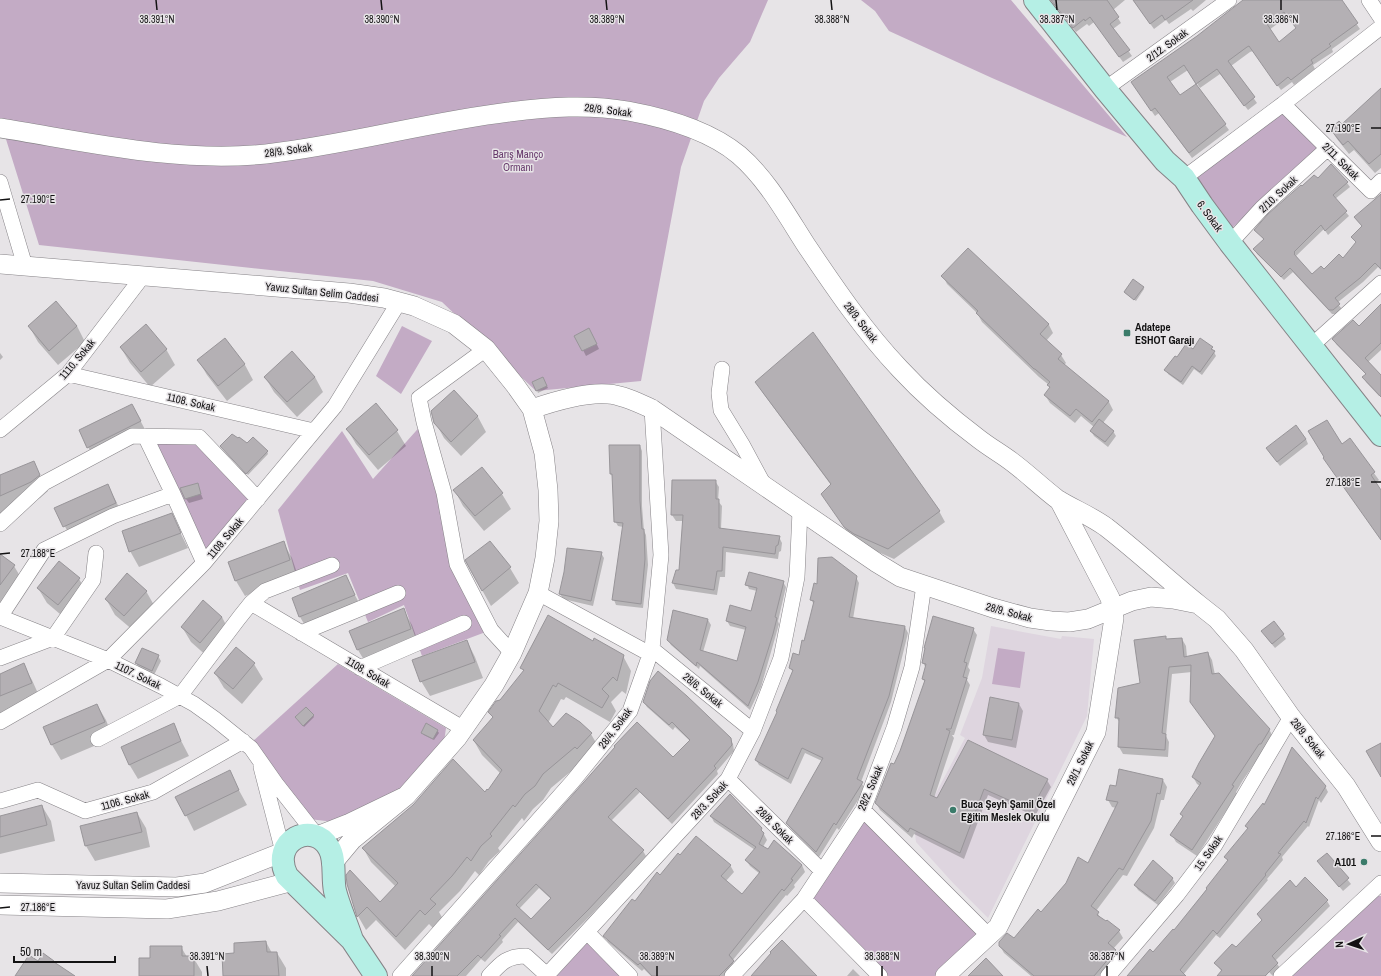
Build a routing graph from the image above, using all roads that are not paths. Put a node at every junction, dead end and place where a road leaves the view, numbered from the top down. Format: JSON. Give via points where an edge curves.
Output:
{"nodes":[{"id":1,"x":1229,"y":0,"type":"edge"},
{"id":2,"x":1038,"y":1,"type":"edge"},
{"id":3,"x":1381,"y":27,"type":"edge"},
{"id":4,"x":1105,"y":89,"type":"junction"},
{"id":5,"x":1284,"y":104,"type":"junction"},
{"id":6,"x":0,"y":128,"type":"edge"},
{"id":7,"x":1328,"y":148,"type":"junction"},
{"id":8,"x":1184,"y":178,"type":"junction"},
{"id":9,"x":1381,"y":181,"type":"edge"},
{"id":10,"x":0,"y":182,"type":"edge"},
{"id":11,"x":1230,"y":242,"type":"junction"},
{"id":12,"x":0,"y":264,"type":"edge"},
{"id":13,"x":25,"y":266,"type":"junction"},
{"id":14,"x":143,"y":276,"type":"junction"},
{"id":15,"x":1381,"y":283,"type":"edge"},
{"id":16,"x":399,"y":302,"type":"junction"},
{"id":17,"x":1310,"y":347,"type":"junction"},
{"id":18,"x":486,"y":349,"type":"junction"},
{"id":19,"x":722,"y":369,"type":"dead end"},
{"id":20,"x":68,"y":374,"type":"junction"},
{"id":21,"x":532,"y":409,"type":"junction"},
{"id":22,"x":652,"y":409,"type":"junction"},
{"id":23,"x":6,"y":416,"type":"edge"},
{"id":24,"x":0,"y":430,"type":"edge"},
{"id":25,"x":314,"y":430,"type":"junction"},
{"id":26,"x":1380,"y":432,"type":"edge"},
{"id":27,"x":145,"y":436,"type":"junction"},
{"id":28,"x":764,"y":486,"type":"junction"},
{"id":29,"x":173,"y":494,"type":"junction"},
{"id":30,"x":258,"y":499,"type":"junction"},
{"id":31,"x":1059,"y":500,"type":"junction"},
{"id":32,"x":800,"y":511,"type":"junction"},
{"id":33,"x":0,"y":524,"type":"edge"},
{"id":34,"x":96,"y":553,"type":"dead end"},
{"id":35,"x":204,"y":563,"type":"junction"},
{"id":36,"x":332,"y":565,"type":"dead end"},
{"id":37,"x":924,"y":585,"type":"junction"},
{"id":38,"x":398,"y":593,"type":"dead end"},
{"id":39,"x":538,"y":593,"type":"junction"},
{"id":40,"x":251,"y":603,"type":"junction"},
{"id":41,"x":1198,"y":604,"type":"junction"},
{"id":42,"x":1112,"y":609,"type":"junction"},
{"id":43,"x":0,"y":617,"type":"edge"},
{"id":44,"x":464,"y":622,"type":"dead end"},
{"id":45,"x":301,"y":633,"type":"junction"},
{"id":46,"x":53,"y":638,"type":"junction"},
{"id":47,"x":651,"y":652,"type":"junction"},
{"id":48,"x":512,"y":653,"type":"junction"},
{"id":49,"x":0,"y":658,"type":"edge"},
{"id":50,"x":108,"y":660,"type":"junction"},
{"id":51,"x":360,"y":668,"type":"junction"},
{"id":52,"x":180,"y":696,"type":"junction"},
{"id":53,"x":1291,"y":717,"type":"junction"},
{"id":54,"x":0,"y":722,"type":"edge"},
{"id":55,"x":464,"y":729,"type":"junction"},
{"id":56,"x":753,"y":731,"type":"junction"},
{"id":57,"x":98,"y":739,"type":"dead end"},
{"id":58,"x":243,"y":741,"type":"junction"},
{"id":59,"x":260,"y":760,"type":"junction"},
{"id":60,"x":728,"y":779,"type":"junction"},
{"id":61,"x":406,"y":796,"type":"junction"},
{"id":62,"x":0,"y":801,"type":"edge"},
{"id":63,"x":862,"y":810,"type":"junction"},
{"id":64,"x":316,"y":836,"type":"junction"},
{"id":65,"x":1381,"y":842,"type":"edge"},
{"id":66,"x":283,"y":852,"type":"junction"},
{"id":67,"x":332,"y":864,"type":"junction"},
{"id":68,"x":822,"y":871,"type":"junction"},
{"id":69,"x":293,"y":881,"type":"junction"},
{"id":70,"x":0,"y":883,"type":"edge"},
{"id":71,"x":1381,"y":884,"type":"edge"},
{"id":72,"x":804,"y":898,"type":"junction"},
{"id":73,"x":0,"y":905,"type":"edge"},
{"id":74,"x":587,"y":932,"type":"junction"},
{"id":75,"x":988,"y":935,"type":"junction"},
{"id":76,"x":352,"y":940,"type":"junction"},
{"id":77,"x":548,"y":975,"type":"edge"},
{"id":78,"x":628,"y":975,"type":"edge"},
{"id":79,"x":376,"y":976,"type":"edge"},
{"id":80,"x":400,"y":976,"type":"edge"},
{"id":81,"x":489,"y":976,"type":"edge"},
{"id":82,"x":732,"y":976,"type":"edge"},
{"id":83,"x":880,"y":976,"type":"edge"},
{"id":84,"x":945,"y":976,"type":"edge"},
{"id":85,"x":1108,"y":976,"type":"edge"},
{"id":86,"x":1281,"y":976,"type":"edge"}],
"edges":[{"from":1,"to":4,"type":"street","name":"2/12. Sokak"},
{"from":2,"to":4,"type":"main road","name":"6. Sokak"},
{"from":3,"to":5,"type":"street"},
{"from":4,"to":8,"type":"main road","name":"6. Sokak","via":[[1166,161]]},
{"from":5,"to":7,"type":"street","name":"2/11. Sokak"},
{"from":5,"to":8,"type":"street"},
{"from":6,"to":31,"type":"street","name":"28/9. Sokak","via":[[142,152],[232,157],[308,148],[476,116],[560,107],[584,106],[628,111],[683,125],[714,138],[738,154],[758,175],[851,310],[901,371],[979,439],[1010,460]]},
{"from":7,"to":9,"type":"street","name":"2/11. Sokak","via":[[1371,191]]},
{"from":7,"to":11,"type":"street","name":"2/10. Sokak","via":[[1262,208]]},
{"from":8,"to":11,"type":"main road","name":"6. Sokak"},
{"from":10,"to":13,"type":"street"},
{"from":11,"to":17,"type":"main road","name":"6. Sokak"},
{"from":12,"to":13,"type":"street","name":"Yavuz Sultan Selim Caddesi"},
{"from":13,"to":14,"type":"street","name":"Yavuz Sultan Selim Caddesi"},
{"from":14,"to":16,"type":"street","name":"Yavuz Sultan Selim Caddesi","via":[[349,293]]},
{"from":14,"to":20,"type":"street","name":"1110. Sokak"},
{"from":15,"to":17,"type":"street"},
{"from":16,"to":18,"type":"street","name":"Yavuz Sultan Selim Caddesi","via":[[454,324]]},
{"from":16,"to":25,"type":"street","name":"1109. Sokak","via":[[335,406]]},
{"from":17,"to":26,"type":"main road","name":"6. Sokak"},
{"from":18,"to":21,"type":"street","name":"Yavuz Sultan Selim Caddesi"},
{"from":18,"to":48,"type":"street","via":[[419,398],[444,494],[457,564],[491,630]]},
{"from":19,"to":28,"type":"street","via":[[719,393],[722,410]]},
{"from":20,"to":23,"type":"street","name":"1110. Sokak"},
{"from":20,"to":25,"type":"street","name":"1108. Sokak"},
{"from":21,"to":22,"type":"street","name":"28/9. Sokak","via":[[577,396],[609,394],[633,400]]},
{"from":21,"to":39,"type":"street","name":"Yavuz Sultan Selim Caddesi","via":[[544,453],[548,490],[545,558]]},
{"from":22,"to":28,"type":"street","name":"28/9. Sokak"},
{"from":22,"to":47,"type":"street","name":"28/4. Sokak","via":[[661,555]]},
{"from":23,"to":24,"type":"street","name":"1110. Sokak"},
{"from":25,"to":30,"type":"street","name":"1109. Sokak"},
{"from":27,"to":29,"type":"street"},
{"from":27,"to":30,"type":"street","via":[[199,437]]},
{"from":27,"to":33,"type":"street","via":[[132,436],[44,483]]},
{"from":28,"to":32,"type":"street","name":"28/9. Sokak"},
{"from":29,"to":35,"type":"street"},
{"from":29,"to":43,"type":"street","via":[[113,516],[44,550]]},
{"from":30,"to":35,"type":"street","name":"1109. Sokak"},
{"from":31,"to":41,"type":"street","name":"28/9. Sokak","via":[[1103,525]]},
{"from":31,"to":42,"type":"street","name":"28/9. Sokak","via":[[1110,598]]},
{"from":32,"to":37,"type":"street","name":"28/9. Sokak","via":[[900,577]]},
{"from":32,"to":56,"type":"street","name":"28/3. Sokak","via":[[797,578],[781,658]]},
{"from":34,"to":46,"type":"street","via":[[93,580]]},
{"from":35,"to":50,"type":"street","name":"1109. Sokak"},
{"from":36,"to":40,"type":"street","via":[[265,591]]},
{"from":37,"to":42,"type":"street","name":"28/9. Sokak","via":[[993,608],[1051,621],[1088,619]]},
{"from":37,"to":63,"type":"street","name":"28/2. Sokak","via":[[912,667],[894,728]]},
{"from":38,"to":45,"type":"street"},
{"from":39,"to":47,"type":"street","name":"28/6. Sokak"},
{"from":39,"to":48,"type":"street","name":"Yavuz Sultan Selim Caddesi"},
{"from":40,"to":45,"type":"street","name":"1108. Sokak"},
{"from":40,"to":52,"type":"street"},
{"from":41,"to":42,"type":"street","name":"28/9. Sokak","via":[[1151,597]]},
{"from":41,"to":53,"type":"street","name":"28/9. Sokak","via":[[1217,619],[1244,650]]},
{"from":42,"to":75,"type":"street","name":"28/1. Sokak","via":[[1114,618],[1096,732],[998,927]]},
{"from":43,"to":46,"type":"street","name":"1107. Sokak"},
{"from":44,"to":51,"type":"street"},
{"from":45,"to":51,"type":"street","name":"1108. Sokak"},
{"from":46,"to":49,"type":"street"},
{"from":46,"to":50,"type":"street","name":"1107. Sokak"},
{"from":47,"to":56,"type":"street","name":"28/6. Sokak"},
{"from":47,"to":80,"type":"street","name":"28/4. Sokak","via":[[630,711],[573,781]]},
{"from":48,"to":55,"type":"street","name":"Yavuz Sultan Selim Caddesi"},
{"from":50,"to":52,"type":"street","name":"1107. Sokak"},
{"from":50,"to":54,"type":"street","name":"1109. Sokak"},
{"from":51,"to":55,"type":"street","name":"1108. Sokak"},
{"from":52,"to":57,"type":"street"},
{"from":52,"to":58,"type":"street","name":"1107. Sokak"},
{"from":53,"to":65,"type":"street","name":"28/9. Sokak","via":[[1346,786]]},
{"from":53,"to":85,"type":"street","name":"15. Sokak","via":[[1215,845],[1177,895]]},
{"from":55,"to":61,"type":"street","name":"Yavuz Sultan Selim Caddesi"},
{"from":56,"to":60,"type":"street","name":"28/3. Sokak"},
{"from":58,"to":59,"type":"street","name":"1107. Sokak"},
{"from":58,"to":62,"type":"street","name":"1106. Sokak","via":[[153,792],[85,811],[38,790]]},
{"from":59,"to":64,"type":"street","name":"1107. Sokak"},
{"from":59,"to":66,"type":"street","name":"1107. Sokak"},
{"from":60,"to":68,"type":"street","name":"28/8. Sokak"},
{"from":60,"to":74,"type":"street","name":"28/3. Sokak"},
{"from":61,"to":64,"type":"street"},
{"from":61,"to":67,"type":"street","via":[[352,840]]},
{"from":63,"to":68,"type":"street","name":"28/2. Sokak"},
{"from":63,"to":75,"type":"street"},
{"from":64,"to":66,"type":"main road","via":[[300,836],[293,839]]},
{"from":64,"to":67,"type":"main road","via":[[329,848]]},
{"from":66,"to":69,"type":"main road","via":[[283,868]]},
{"from":66,"to":70,"type":"street","name":"Yavuz Sultan Selim Caddesi","via":[[205,883],[177,887]]},
{"from":67,"to":69,"type":"main road","via":[[330,872],[317,884],[301,885]]},
{"from":67,"to":76,"type":"main road","via":[[335,891]]},
{"from":68,"to":72,"type":"street","name":"28/2. Sokak"},
{"from":69,"to":73,"type":"street","name":"Yavuz Sultan Selim Caddesi","via":[[218,901],[167,909]]},
{"from":69,"to":76,"type":"main road"},
{"from":71,"to":86,"type":"street"},
{"from":72,"to":82,"type":"street","name":"28/2. Sokak"},
{"from":72,"to":83,"type":"street"},
{"from":74,"to":77,"type":"street","name":"28/3. Sokak"},
{"from":74,"to":78,"type":"street"},
{"from":75,"to":84,"type":"street","name":"28/1. Sokak"},
{"from":76,"to":79,"type":"main road"},
{"from":77,"to":81,"type":"street","name":"28/3. Sokak","via":[[526,956],[516,956],[506,960]]}]}
